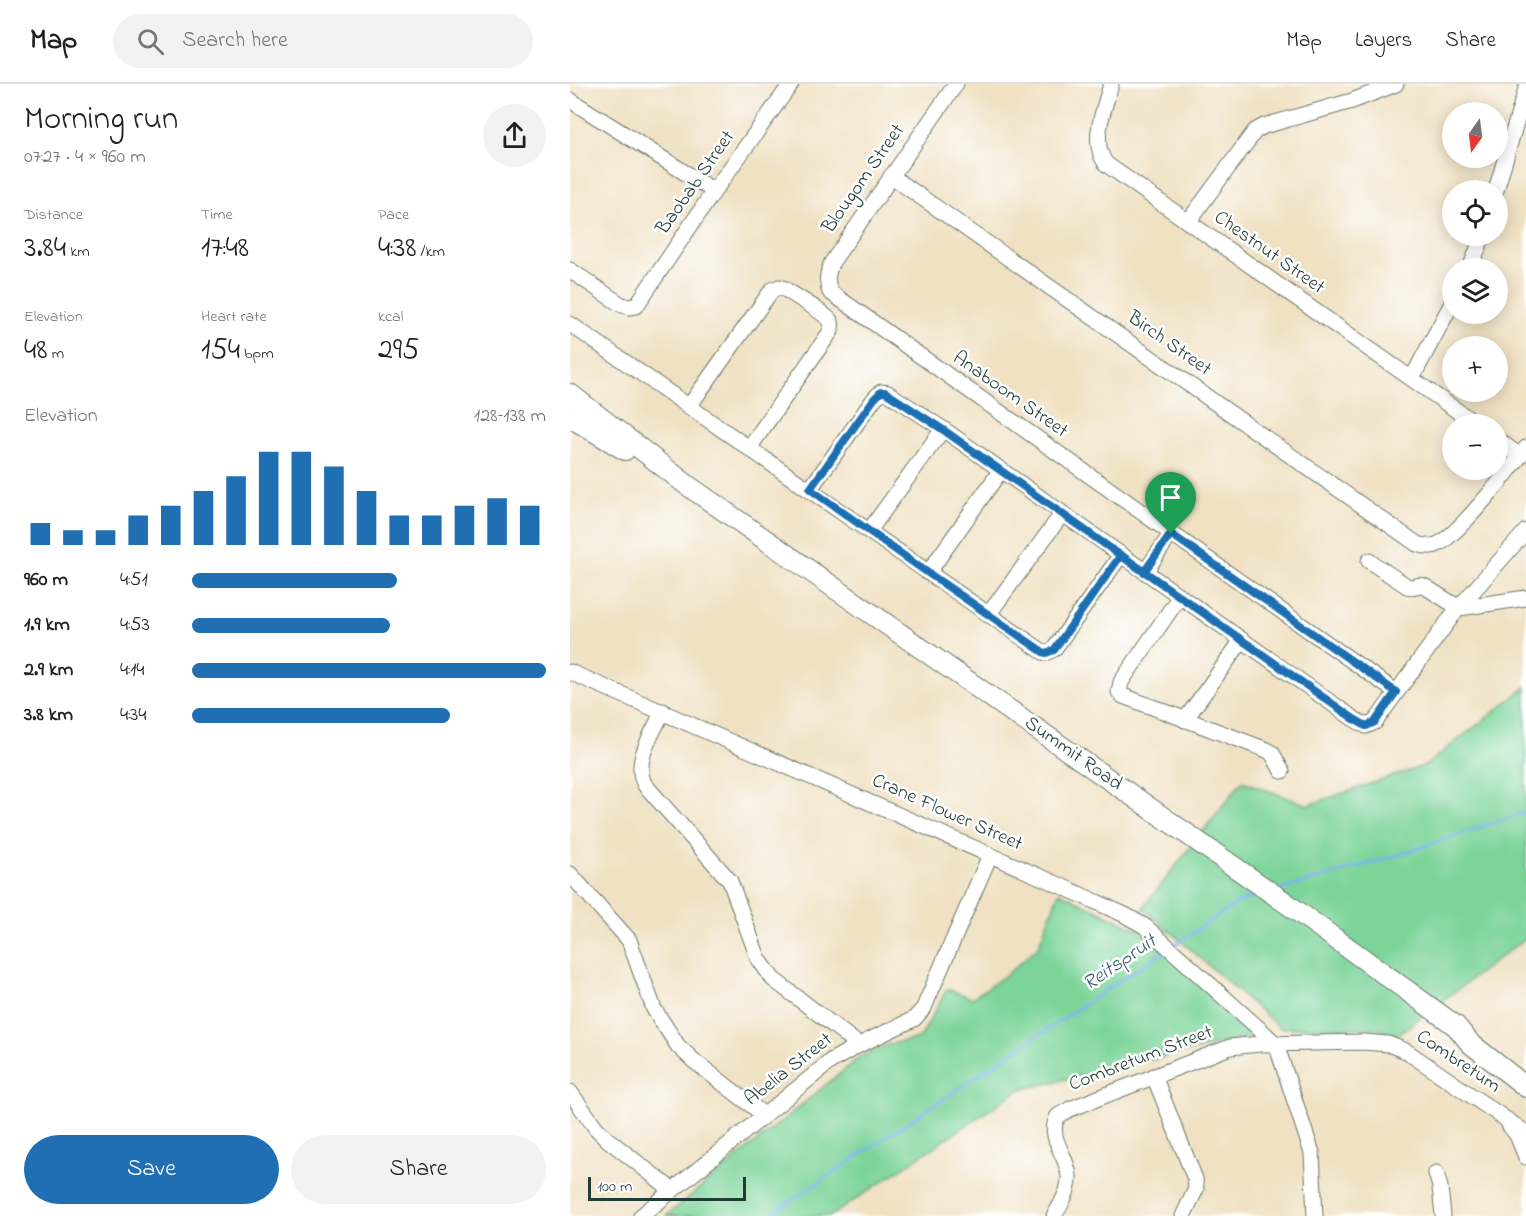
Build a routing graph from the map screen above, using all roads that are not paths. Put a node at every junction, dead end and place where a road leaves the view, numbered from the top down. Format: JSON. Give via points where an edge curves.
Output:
{"nodes":[{"id":1,"x":791,"y":84,"type":"edge"},
{"id":2,"x":956,"y":84,"type":"edge"},
{"id":3,"x":1112,"y":84,"type":"edge"},
{"id":4,"x":1396,"y":84,"type":"edge"},
{"id":5,"x":1526,"y":89,"type":"edge"},
{"id":6,"x":570,"y":100,"type":"edge"},
{"id":7,"x":891,"y":176,"type":"junction"},
{"id":8,"x":1499,"y":180,"type":"edge"},
{"id":9,"x":714,"y":191,"type":"junction"},
{"id":10,"x":1188,"y":222,"type":"junction"},
{"id":11,"x":570,"y":270,"type":"edge"},
{"id":12,"x":839,"y":300,"type":"joint"},
{"id":13,"x":1442,"y":322,"type":"edge"},
{"id":14,"x":570,"y":324,"type":"edge"},
{"id":15,"x":1412,"y":378,"type":"junction"},
{"id":16,"x":570,"y":394,"type":"edge"},
{"id":17,"x":690,"y":405,"type":"junction"},
{"id":18,"x":1462,"y":414,"type":"edge"},
{"id":19,"x":570,"y":417,"type":"edge"},
{"id":20,"x":942,"y":429,"type":"junction"},
{"id":21,"x":1508,"y":444,"type":"edge"},
{"id":22,"x":749,"y":448,"type":"junction"},
{"id":23,"x":1523,"y":452,"type":"edge"},
{"id":24,"x":1001,"y":470,"type":"junction"},
{"id":25,"x":687,"y":485,"type":"junction"},
{"id":26,"x":810,"y":489,"type":"junction"},
{"id":27,"x":1062,"y":514,"type":"junction"},
{"id":28,"x":869,"y":531,"type":"junction"},
{"id":29,"x":1526,"y":531,"type":"edge"},
{"id":30,"x":1171,"y":534,"type":"junction"},
{"id":31,"x":1121,"y":555,"type":"junction"},
{"id":32,"x":1369,"y":561,"type":"dead end"},
{"id":33,"x":1144,"y":572,"type":"junction"},
{"id":34,"x":928,"y":573,"type":"junction"},
{"id":35,"x":1180,"y":596,"type":"junction"},
{"id":36,"x":1526,"y":598,"type":"edge"},
{"id":37,"x":1458,"y":608,"type":"junction"},
{"id":38,"x":988,"y":615,"type":"junction"},
{"id":39,"x":1242,"y":640,"type":"junction"},
{"id":40,"x":570,"y":672,"type":"edge"},
{"id":41,"x":1396,"y":692,"type":"junction"},
{"id":42,"x":663,"y":711,"type":"junction"},
{"id":43,"x":1185,"y":720,"type":"junction"},
{"id":44,"x":1282,"y":771,"type":"dead end"},
{"id":45,"x":990,"y":855,"type":"junction"},
{"id":46,"x":570,"y":874,"type":"edge"},
{"id":47,"x":1456,"y":1026,"type":"junction"},
{"id":48,"x":1276,"y":1044,"type":"junction"},
{"id":49,"x":858,"y":1045,"type":"junction"},
{"id":50,"x":1526,"y":1070,"type":"edge"},
{"id":51,"x":1154,"y":1076,"type":"junction"},
{"id":52,"x":1526,"y":1087,"type":"edge"},
{"id":53,"x":570,"y":1092,"type":"edge"},
{"id":54,"x":764,"y":1115,"type":"junction"},
{"id":55,"x":1505,"y":1120,"type":"junction"},
{"id":56,"x":1526,"y":1133,"type":"edge"},
{"id":57,"x":1526,"y":1157,"type":"edge"},
{"id":58,"x":1437,"y":1173,"type":"dead end"},
{"id":59,"x":672,"y":1190,"type":"junction"},
{"id":60,"x":641,"y":1216,"type":"edge"},
{"id":61,"x":1054,"y":1216,"type":"edge"},
{"id":62,"x":1183,"y":1216,"type":"edge"},
{"id":63,"x":1315,"y":1216,"type":"edge"},
{"id":64,"x":1443,"y":1216,"type":"edge"}],
"edges":[{"from":1,"to":9,"type":"street","name":"Baobab Street"},
{"from":2,"to":7,"type":"street","name":"Blougom Street"},
{"from":3,"to":10,"type":"street","name":"Chestnut Street","via":[[1098,140],[1102,158],[1111,169]]},
{"from":4,"to":10,"type":"street","via":[[1255,131]]},
{"from":5,"to":8,"type":"street"},
{"from":6,"to":9,"type":"street"},
{"from":7,"to":12,"type":"street","name":"Blougom Street","via":[[829,268],[828,287]]},
{"from":7,"to":23,"type":"street","name":"Birch Street","via":[[1423,546],[1435,546],[1445,540]]},
{"from":9,"to":11,"type":"street","name":"Baobab Street","via":[[636,306],[620,304]]},
{"from":10,"to":15,"type":"street","name":"Chestnut Street"},
{"from":12,"to":30,"type":"street","name":"Anaboom Street"},
{"from":13,"to":15,"type":"street"},
{"from":14,"to":17,"type":"street"},
{"from":15,"to":18,"type":"street","name":"Chestnut Street"},
{"from":16,"to":25,"type":"main road","name":"Summit Road"},
{"from":17,"to":22,"type":"street"},
{"from":17,"to":22,"type":"street","via":[[772,290],[783,288],[816,309],[829,319],[831,331]]},
{"from":19,"to":25,"type":"main road","name":"Summit Road"},
{"from":20,"to":24,"type":"street"},
{"from":20,"to":26,"type":"street","via":[[881,392]]},
{"from":20,"to":28,"type":"street"},
{"from":21,"to":23,"type":"street"},
{"from":22,"to":26,"type":"street"},
{"from":24,"to":27,"type":"street"},
{"from":24,"to":34,"type":"street"},
{"from":25,"to":47,"type":"main road","name":"Summit Road"},
{"from":26,"to":28,"type":"street"},
{"from":27,"to":31,"type":"street"},
{"from":27,"to":38,"type":"street"},
{"from":28,"to":34,"type":"street"},
{"from":29,"to":37,"type":"street"},
{"from":30,"to":33,"type":"street"},
{"from":30,"to":41,"type":"street","name":"Anaboom Street"},
{"from":31,"to":33,"type":"street"},
{"from":31,"to":38,"type":"street","via":[[1052,651],[1039,650]]},
{"from":32,"to":37,"type":"street","via":[[1407,586],[1424,586]]},
{"from":33,"to":35,"type":"street"},
{"from":34,"to":38,"type":"street"},
{"from":35,"to":39,"type":"street"},
{"from":35,"to":43,"type":"street","via":[[1119,688],[1123,696]]},
{"from":36,"to":37,"type":"street"},
{"from":37,"to":41,"type":"street"},
{"from":39,"to":41,"type":"street","via":[[1363,725],[1375,722]]},
{"from":39,"to":43,"type":"street"},
{"from":40,"to":42,"type":"street","name":"Crane Flower Street"},
{"from":42,"to":45,"type":"street","name":"Crane Flower Street"},
{"from":42,"to":49,"type":"street","via":[[640,764],[645,785],[730,881],[755,950],[773,980]]},
{"from":43,"to":44,"type":"street","via":[[1267,750]]},
{"from":45,"to":48,"type":"street","name":"Crane Flower Street","via":[[1140,923]]},
{"from":45,"to":49,"type":"street","name":"Abelia Street","via":[[924,1008],[906,1024]]},
{"from":46,"to":54,"type":"street","via":[[629,940],[654,1009],[678,1046]]},
{"from":47,"to":50,"type":"main road","name":"Summit Road"},
{"from":47,"to":52,"type":"main road","name":"Summit Road","via":[[1470,1043]]},
{"from":48,"to":51,"type":"street","name":"Combretum Street","via":[[1224,1048]]},
{"from":48,"to":55,"type":"street","name":"Combretum","via":[[1364,1042],[1396,1046]]},
{"from":48,"to":63,"type":"street","via":[[1312,1153]]},
{"from":49,"to":54,"type":"street","name":"Abelia Street","via":[[837,1056]]},
{"from":51,"to":61,"type":"street","name":"Combretum Street","via":[[1058,1116],[1053,1132],[1069,1180]]},
{"from":51,"to":62,"type":"street","via":[[1196,1179],[1196,1189]]},
{"from":53,"to":59,"type":"street","via":[[607,1139]]},
{"from":54,"to":59,"type":"street","name":"Abelia Street"},
{"from":55,"to":56,"type":"street","name":"Combretum"},
{"from":55,"to":57,"type":"street","name":"Combretum","via":[[1517,1135]]},
{"from":58,"to":64,"type":"street"},
{"from":59,"to":60,"type":"street","name":"Abelia Street"}]}
